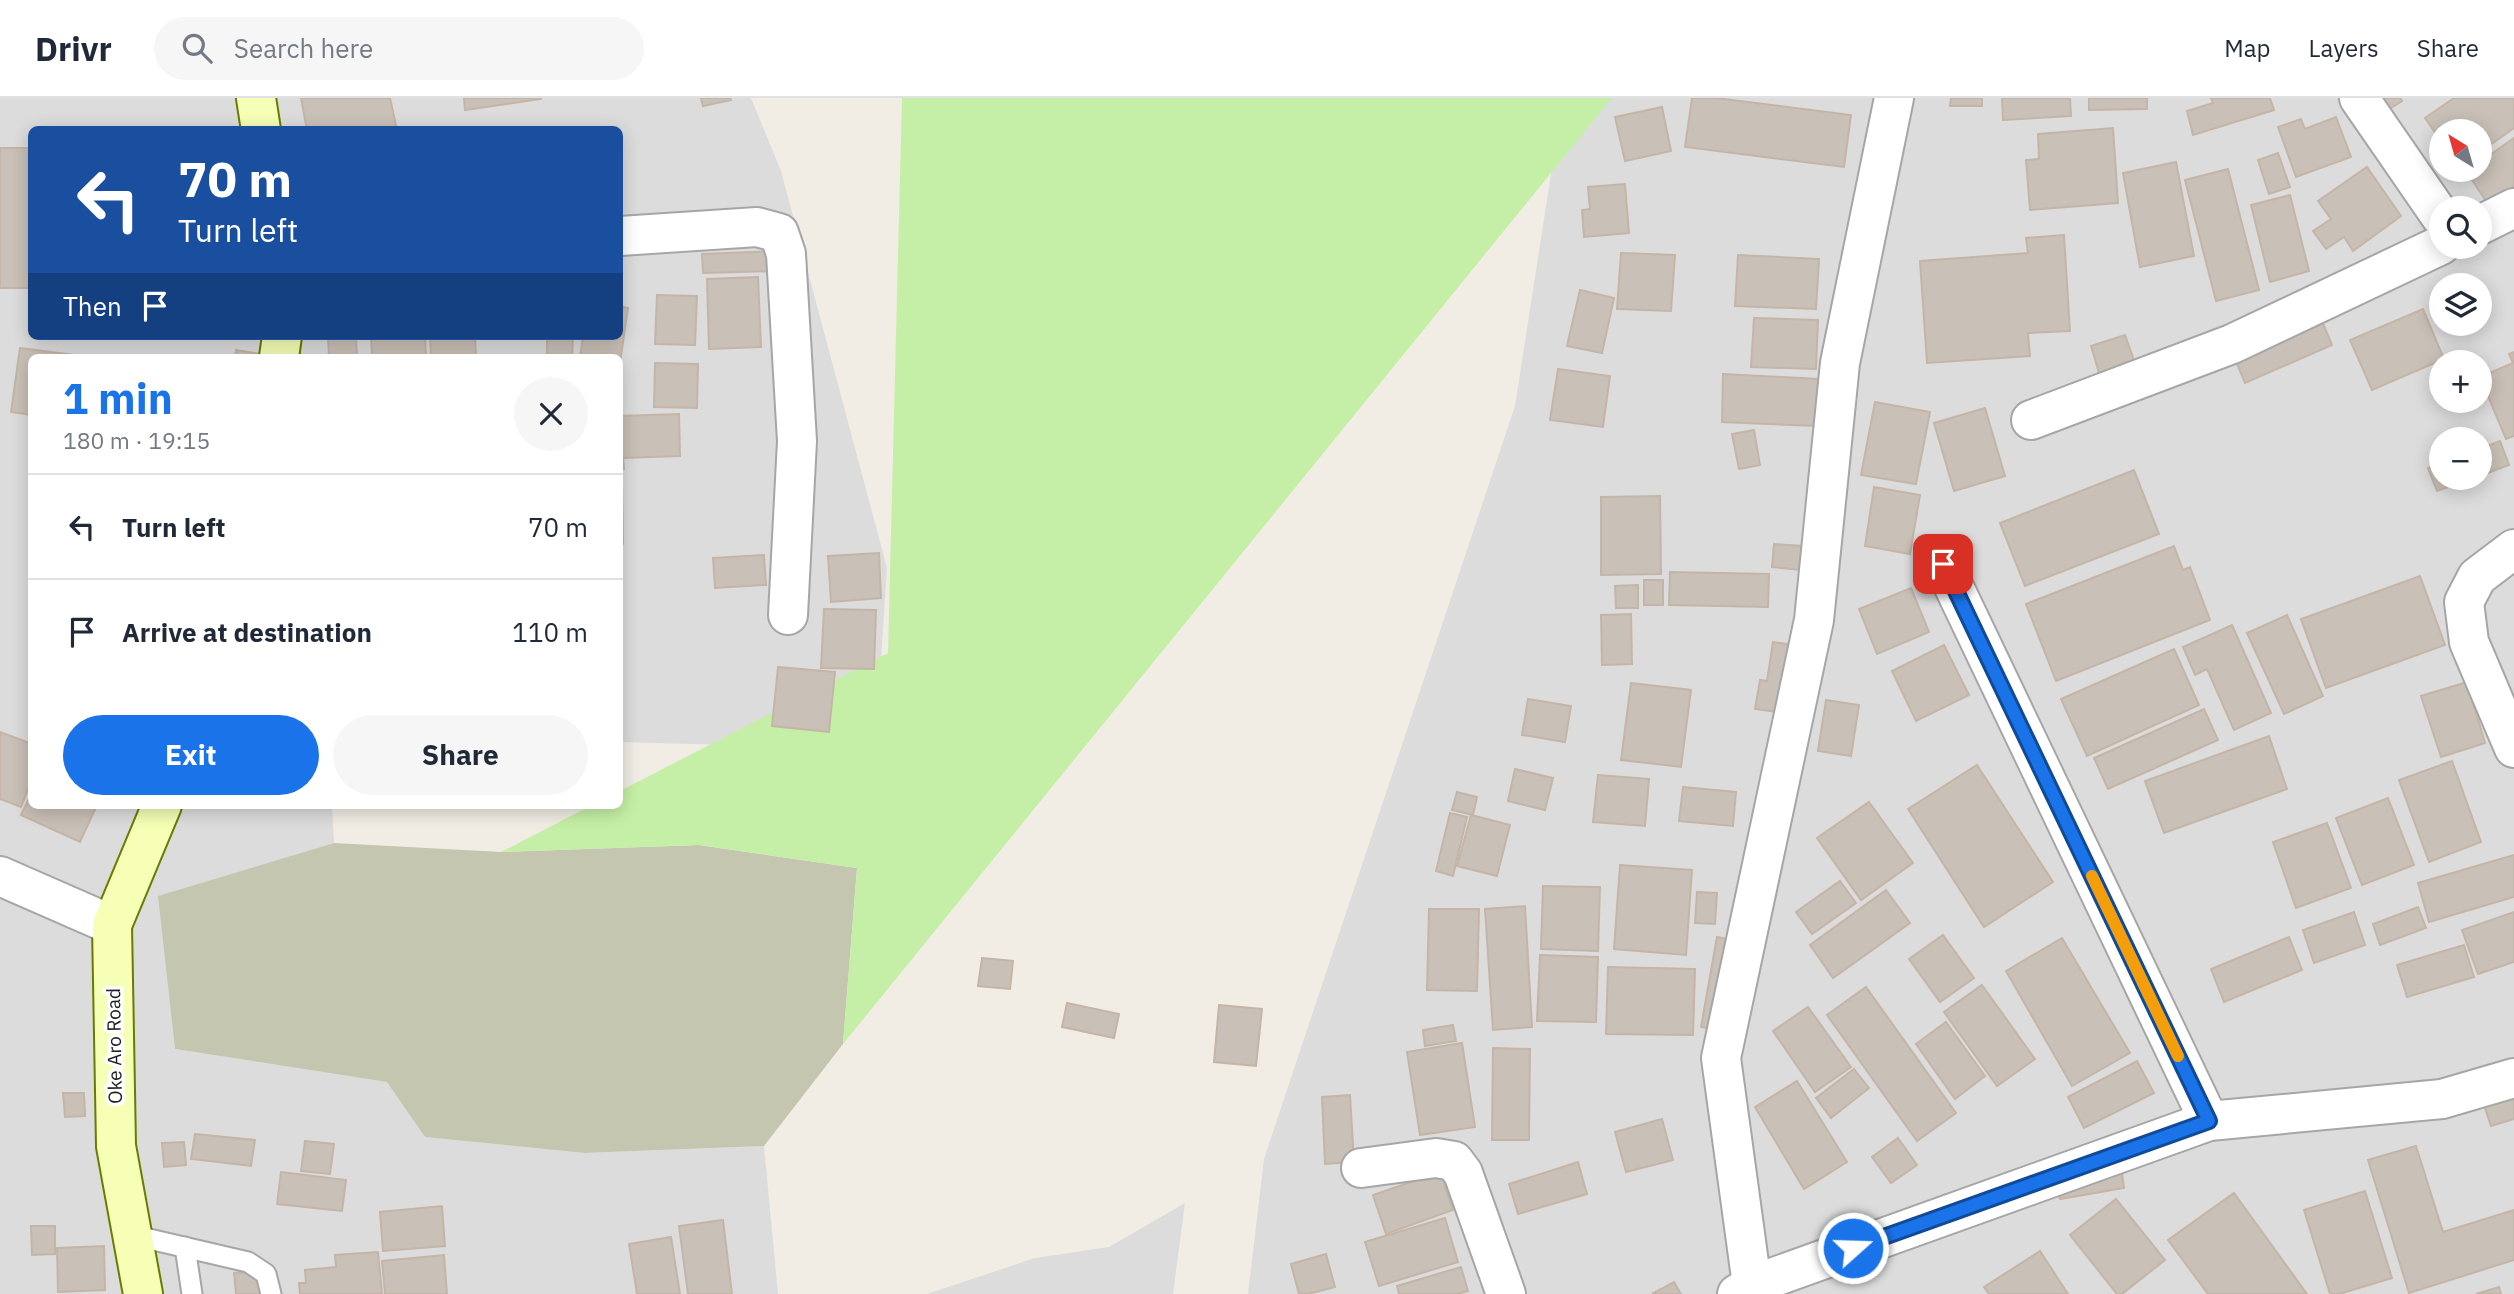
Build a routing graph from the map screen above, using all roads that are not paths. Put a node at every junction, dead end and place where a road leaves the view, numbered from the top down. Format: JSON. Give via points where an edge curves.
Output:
{"nodes":[{"id":1,"x":256,"y":98,"type":"edge"},
{"id":2,"x":1894,"y":98,"type":"edge"},
{"id":3,"x":2359,"y":98,"type":"edge"},
{"id":4,"x":260,"y":126,"type":"edge"},
{"id":5,"x":2429,"y":200,"type":"edge"},
{"id":6,"x":2514,"y":208,"type":"edge"},
{"id":7,"x":2492,"y":219,"type":"edge"},
{"id":8,"x":623,"y":236,"type":"edge"},
{"id":9,"x":2429,"y":251,"type":"edge"},
{"id":10,"x":2031,"y":420,"type":"dead end"},
{"id":11,"x":2514,"y":549,"type":"edge"},
{"id":12,"x":1943,"y":564,"type":"dead end"},
{"id":13,"x":788,"y":615,"type":"dead end"},
{"id":14,"x":2514,"y":748,"type":"edge"},
{"id":15,"x":160,"y":809,"type":"edge"},
{"id":16,"x":0,"y":876,"type":"edge"},
{"id":17,"x":112,"y":925,"type":"junction"},
{"id":18,"x":2514,"y":1078,"type":"edge"},
{"id":19,"x":2209,"y":1121,"type":"junction"},
{"id":20,"x":1361,"y":1168,"type":"dead end"},
{"id":21,"x":132,"y":1235,"type":"junction"},
{"id":22,"x":185,"y":1247,"type":"junction"},
{"id":23,"x":1744,"y":1289,"type":"edge"},
{"id":24,"x":144,"y":1294,"type":"edge"},
{"id":25,"x":192,"y":1294,"type":"edge"},
{"id":26,"x":271,"y":1294,"type":"edge"},
{"id":27,"x":1506,"y":1294,"type":"edge"}],
"edges":[{"from":1,"to":4,"type":"main road"},
{"from":2,"to":23,"type":"street","via":[[1840,363],[1814,620],[1721,1058]]},
{"from":3,"to":5,"type":"street"},
{"from":6,"to":7,"type":"street"},
{"from":8,"to":13,"type":"street","via":[[757,227],[779,233],[786,254],[797,441]]},
{"from":9,"to":10,"type":"street","via":[[2232,344]]},
{"from":11,"to":14,"type":"street","via":[[2477,577],[2464,602],[2469,642]]},
{"from":12,"to":19,"type":"street"},
{"from":15,"to":17,"type":"main road","name":"Oke Aro Road"},
{"from":16,"to":17,"type":"street"},
{"from":17,"to":21,"type":"main road","name":"Oke Aro Road","via":[[116,1146]]},
{"from":18,"to":19,"type":"street","via":[[2442,1099]]},
{"from":19,"to":23,"type":"street"},
{"from":20,"to":27,"type":"street","via":[[1436,1158],[1454,1161],[1463,1173]]},
{"from":21,"to":22,"type":"lane"},
{"from":21,"to":24,"type":"main road","name":"Oke Aro Road"},
{"from":22,"to":25,"type":"lane"},
{"from":22,"to":26,"type":"lane","via":[[248,1262],[266,1274]]}]}
